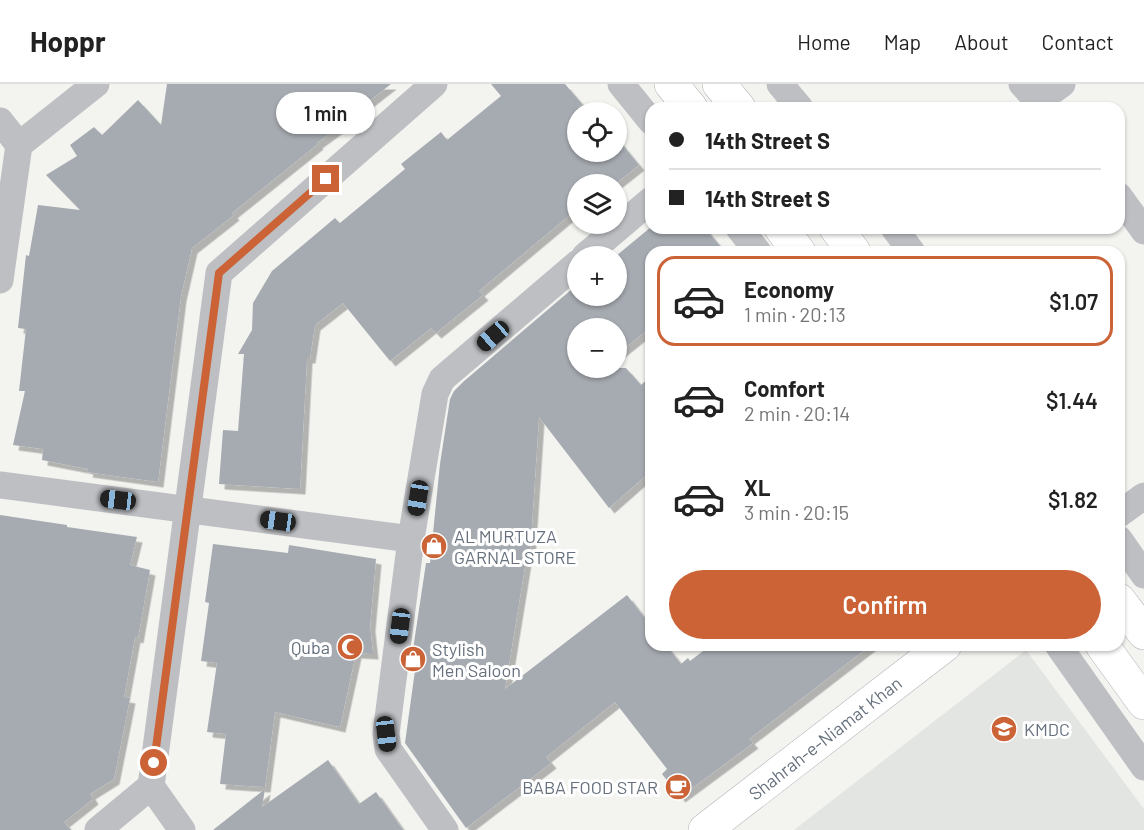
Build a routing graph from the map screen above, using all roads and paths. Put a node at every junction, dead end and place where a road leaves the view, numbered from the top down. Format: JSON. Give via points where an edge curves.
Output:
{"nodes":[{"id":1,"x":96,"y":84,"type":"edge"},
{"id":2,"x":434,"y":84,"type":"edge"},
{"id":3,"x":621,"y":84,"type":"edge"},
{"id":4,"x":671,"y":84,"type":"edge"},
{"id":5,"x":719,"y":84,"type":"edge"},
{"id":6,"x":780,"y":84,"type":"edge"},
{"id":7,"x":1062,"y":84,"type":"edge"},
{"id":8,"x":1035,"y":98,"type":"edge"},
{"id":9,"x":686,"y":102,"type":"edge"},
{"id":10,"x":734,"y":102,"type":"edge"},
{"id":11,"x":795,"y":102,"type":"edge"},
{"id":12,"x":645,"y":114,"type":"edge"},
{"id":13,"x":0,"y":121,"type":"edge"},
{"id":14,"x":19,"y":145,"type":"junction"},
{"id":15,"x":1125,"y":204,"type":"edge"},
{"id":16,"x":645,"y":205,"type":"edge"},
{"id":17,"x":1144,"y":231,"type":"edge"},
{"id":18,"x":744,"y":234,"type":"edge"},
{"id":19,"x":597,"y":246,"type":"edge"},
{"id":20,"x":753,"y":246,"type":"edge"},
{"id":21,"x":567,"y":272,"type":"edge"},
{"id":22,"x":0,"y":280,"type":"edge"},
{"id":23,"x":0,"y":485,"type":"edge"},
{"id":24,"x":1144,"y":496,"type":"edge"},
{"id":25,"x":188,"y":508,"type":"junction"},
{"id":26,"x":1125,"y":510,"type":"edge"},
{"id":27,"x":411,"y":539,"type":"junction"},
{"id":28,"x":1125,"y":548,"type":"edge"},
{"id":29,"x":1144,"y":575,"type":"edge"},
{"id":30,"x":1125,"y":608,"type":"edge"},
{"id":31,"x":1144,"y":633,"type":"edge"},
{"id":32,"x":937,"y":651,"type":"edge"},
{"id":33,"x":1063,"y":651,"type":"edge"},
{"id":34,"x":1106,"y":651,"type":"edge"},
{"id":35,"x":1144,"y":703,"type":"edge"},
{"id":36,"x":1144,"y":767,"type":"edge"},
{"id":37,"x":152,"y":786,"type":"junction"},
{"id":38,"x":98,"y":830,"type":"edge"},
{"id":39,"x":182,"y":830,"type":"edge"},
{"id":40,"x":445,"y":830,"type":"edge"},
{"id":41,"x":705,"y":830,"type":"edge"}],
"edges":[{"from":1,"to":14,"type":"street"},
{"from":2,"to":25,"type":"street","via":[[219,273]]},
{"from":3,"to":12,"type":"street"},
{"from":4,"to":9,"type":"main road"},
{"from":5,"to":10,"type":"main road"},
{"from":6,"to":11,"type":"street"},
{"from":7,"to":8,"type":"street"},
{"from":13,"to":14,"type":"street"},
{"from":14,"to":22,"type":"street"},
{"from":15,"to":17,"type":"street"},
{"from":16,"to":19,"type":"street"},
{"from":18,"to":20,"type":"street"},
{"from":21,"to":27,"type":"street","via":[[442,379],[435,394]]},
{"from":23,"to":25,"type":"street"},
{"from":24,"to":26,"type":"street"},
{"from":25,"to":27,"type":"street"},
{"from":25,"to":37,"type":"street"},
{"from":27,"to":40,"type":"street","via":[[386,734],[388,749]]},
{"from":28,"to":29,"type":"street"},
{"from":30,"to":31,"type":"main road"},
{"from":32,"to":41,"type":"main road","name":"Shahrah-e-Niamat Khan"},
{"from":33,"to":36,"type":"street"},
{"from":34,"to":35,"type":"main road"},
{"from":37,"to":38,"type":"street"},
{"from":37,"to":39,"type":"street"}]}
